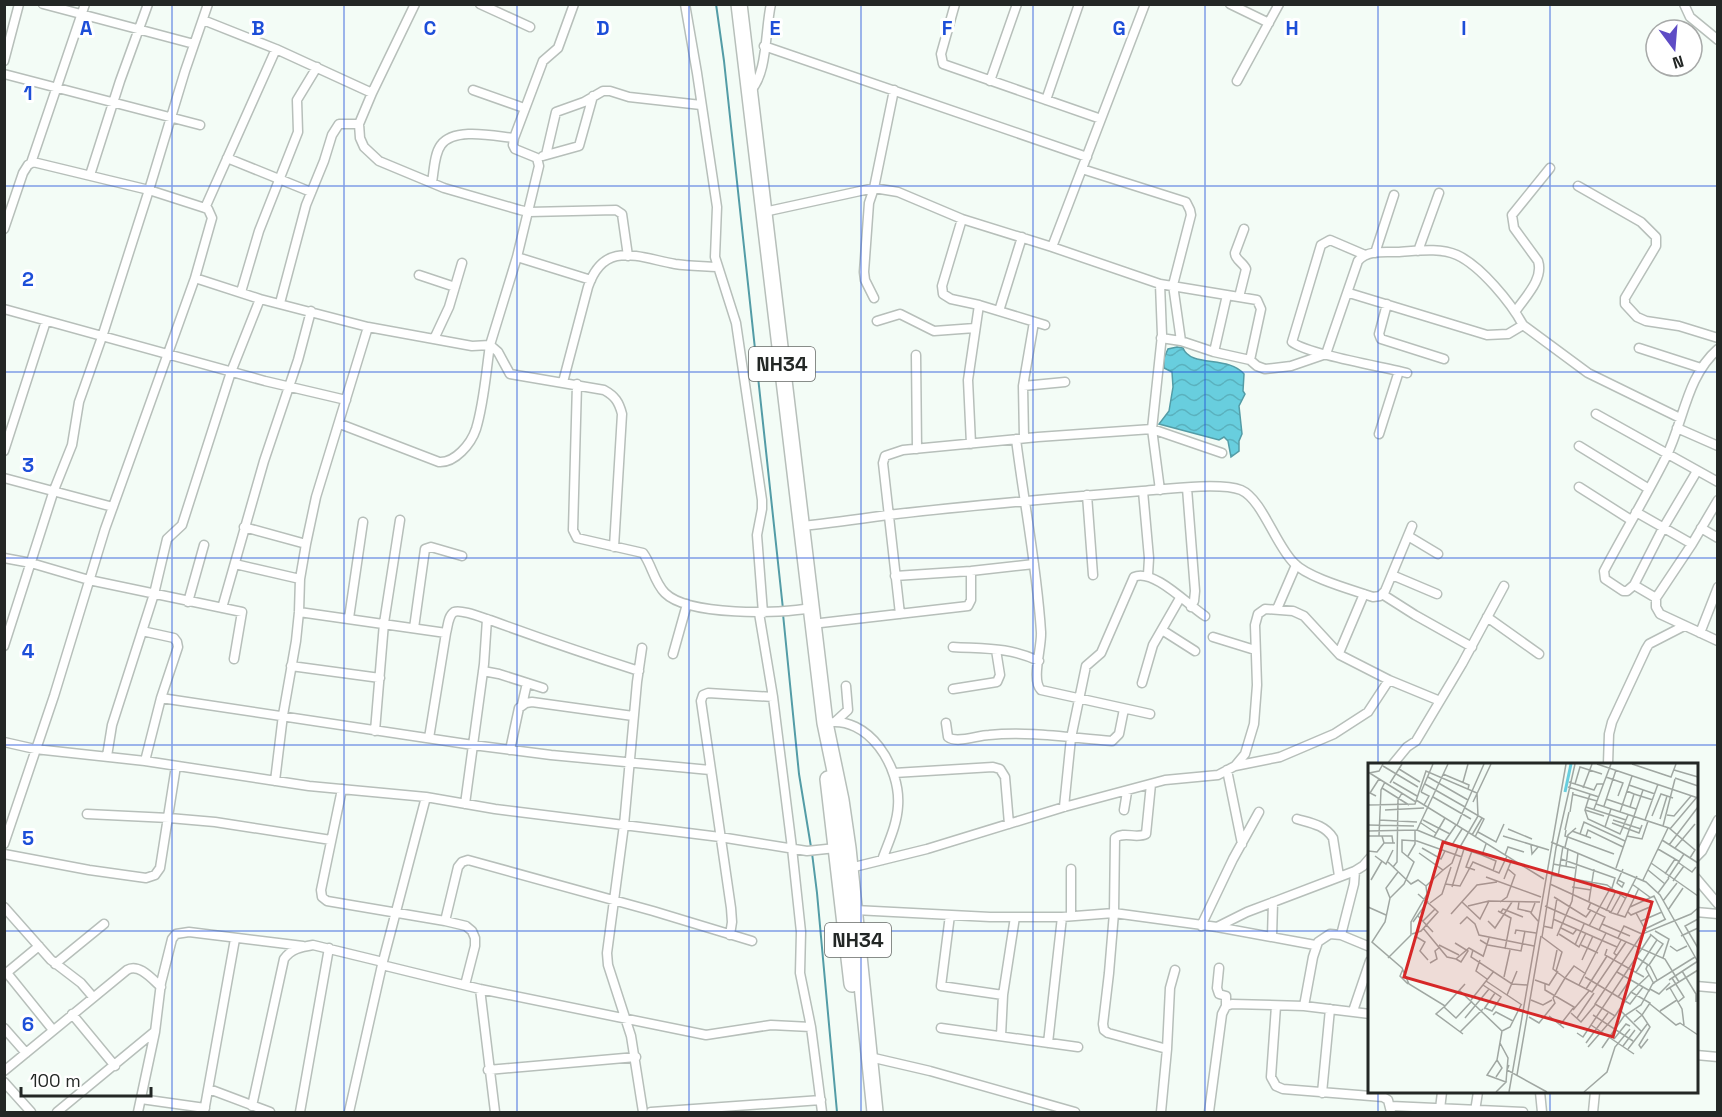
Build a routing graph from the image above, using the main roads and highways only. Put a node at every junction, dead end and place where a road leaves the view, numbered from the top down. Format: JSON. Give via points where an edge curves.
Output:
{"nodes":[{"id":1,"x":739,"y":4,"type":"edge"},
{"id":2,"x":828,"y":745,"type":"junction"},
{"id":3,"x":865,"y":1113,"type":"edge"},
{"id":4,"x":875,"y":1113,"type":"edge"}],
"edges":[{"from":1,"to":2,"type":"highway","number":"NH34","via":[[812,624],[830,722]]},
{"from":2,"to":3,"type":"highway","number":"NH34","via":[[825,752],[831,848]]},
{"from":2,"to":4,"type":"highway","number":"NH34","via":[[841,800],[850,868]]}]}
